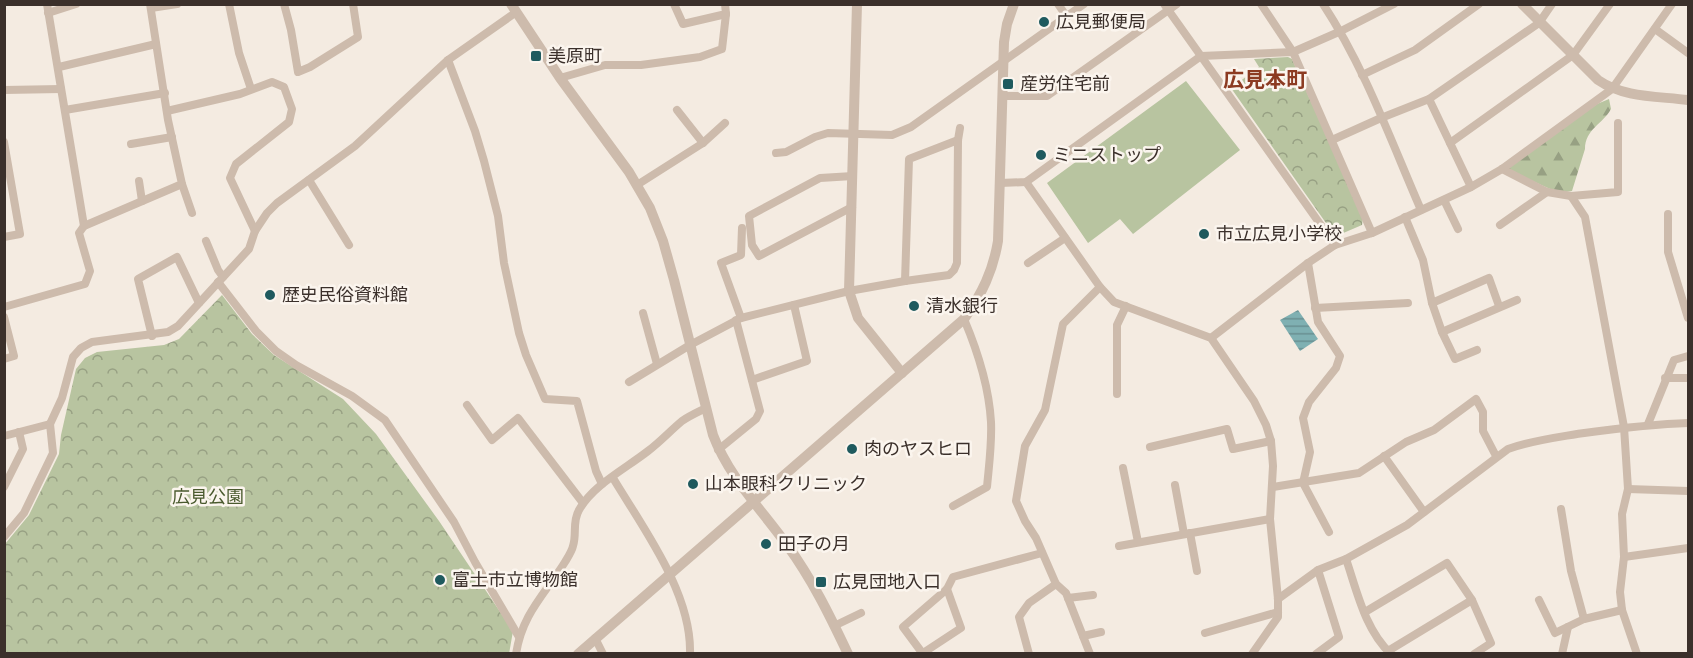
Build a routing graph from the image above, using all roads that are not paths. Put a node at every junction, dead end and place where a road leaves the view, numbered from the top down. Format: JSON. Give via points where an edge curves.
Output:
{"nodes":[{"id":1,"x":76,"y":4,"type":"edge"},
{"id":2,"x":177,"y":4,"type":"edge"},
{"id":3,"x":229,"y":4,"type":"edge"},
{"id":4,"x":284,"y":4,"type":"edge"},
{"id":5,"x":353,"y":4,"type":"edge"},
{"id":6,"x":674,"y":4,"type":"edge"},
{"id":7,"x":857,"y":4,"type":"edge"},
{"id":8,"x":1014,"y":4,"type":"edge"},
{"id":9,"x":1058,"y":4,"type":"edge"},
{"id":10,"x":1084,"y":4,"type":"edge"},
{"id":11,"x":1177,"y":4,"type":"edge"},
{"id":12,"x":1261,"y":4,"type":"edge"},
{"id":13,"x":1323,"y":4,"type":"edge"},
{"id":14,"x":1479,"y":4,"type":"edge"},
{"id":15,"x":1522,"y":4,"type":"edge"},
{"id":16,"x":1552,"y":4,"type":"edge"},
{"id":17,"x":1610,"y":4,"type":"edge"},
{"id":18,"x":1672,"y":4,"type":"edge"},
{"id":19,"x":151,"y":6,"type":"edge"},
{"id":20,"x":1390,"y":6,"type":"edge"},
{"id":21,"x":516,"y":7,"type":"edge"},
{"id":22,"x":1166,"y":8,"type":"edge"},
{"id":23,"x":48,"y":9,"type":"edge"},
{"id":24,"x":725,"y":9,"type":"edge"},
{"id":25,"x":1067,"y":17,"type":"junction"},
{"id":26,"x":1539,"y":23,"type":"junction"},
{"id":27,"x":1655,"y":29,"type":"junction"},
{"id":28,"x":1341,"y":31,"type":"junction"},
{"id":29,"x":156,"y":44,"type":"junction"},
{"id":30,"x":1293,"y":52,"type":"junction"},
{"id":31,"x":1689,"y":53,"type":"edge"},
{"id":32,"x":1574,"y":55,"type":"junction"},
{"id":33,"x":1201,"y":56,"type":"junction"},
{"id":34,"x":448,"y":60,"type":"junction"},
{"id":35,"x":1004,"y":60,"type":"junction"},
{"id":36,"x":59,"y":67,"type":"junction"},
{"id":37,"x":1362,"y":75,"type":"junction"},
{"id":38,"x":560,"y":78,"type":"junction"},
{"id":39,"x":62,"y":89,"type":"junction"},
{"id":40,"x":251,"y":89,"type":"junction"},
{"id":41,"x":1612,"y":89,"type":"junction"},
{"id":42,"x":4,"y":90,"type":"edge"},
{"id":43,"x":165,"y":93,"type":"junction"},
{"id":44,"x":1003,"y":96,"type":"junction"},
{"id":45,"x":1429,"y":99,"type":"junction"},
{"id":46,"x":1689,"y":100,"type":"edge"},
{"id":47,"x":677,"y":110,"type":"dead end"},
{"id":48,"x":65,"y":111,"type":"junction"},
{"id":49,"x":167,"y":111,"type":"junction"},
{"id":50,"x":1381,"y":118,"type":"junction"},
{"id":51,"x":725,"y":123,"type":"dead end"},
{"id":52,"x":1618,"y":123,"type":"dead end"},
{"id":53,"x":960,"y":128,"type":"dead end"},
{"id":54,"x":854,"y":133,"type":"junction"},
{"id":55,"x":172,"y":137,"type":"junction"},
{"id":56,"x":958,"y":140,"type":"junction"},
{"id":57,"x":1332,"y":140,"type":"junction"},
{"id":58,"x":4,"y":142,"type":"edge"},
{"id":59,"x":703,"y":143,"type":"junction"},
{"id":60,"x":1450,"y":143,"type":"junction"},
{"id":61,"x":131,"y":144,"type":"dead end"},
{"id":62,"x":776,"y":153,"type":"dead end"},
{"id":63,"x":5,"y":156,"type":"edge"},
{"id":64,"x":1502,"y":169,"type":"junction"},
{"id":65,"x":853,"y":176,"type":"junction"},
{"id":66,"x":309,"y":180,"type":"junction"},
{"id":67,"x":139,"y":181,"type":"dead end"},
{"id":68,"x":1026,"y":182,"type":"junction"},
{"id":69,"x":1000,"y":183,"type":"junction"},
{"id":70,"x":182,"y":184,"type":"junction"},
{"id":71,"x":637,"y":185,"type":"junction"},
{"id":72,"x":1471,"y":187,"type":"junction"},
{"id":73,"x":1547,"y":192,"type":"junction"},
{"id":74,"x":1571,"y":196,"type":"junction"},
{"id":75,"x":1444,"y":200,"type":"junction"},
{"id":76,"x":142,"y":201,"type":"junction"},
{"id":77,"x":9,"y":203,"type":"edge"},
{"id":78,"x":852,"y":207,"type":"junction"},
{"id":79,"x":1421,"y":210,"type":"junction"},
{"id":80,"x":192,"y":213,"type":"dead end"},
{"id":81,"x":1668,"y":214,"type":"dead end"},
{"id":82,"x":1405,"y":217,"type":"junction"},
{"id":83,"x":1500,"y":225,"type":"dead end"},
{"id":84,"x":84,"y":226,"type":"junction"},
{"id":85,"x":742,"y":228,"type":"dead end"},
{"id":86,"x":1458,"y":230,"type":"dead end"},
{"id":87,"x":255,"y":231,"type":"junction"},
{"id":88,"x":1372,"y":233,"type":"junction"},
{"id":89,"x":4,"y":237,"type":"edge"},
{"id":90,"x":1065,"y":238,"type":"junction"},
{"id":91,"x":206,"y":241,"type":"dead end"},
{"id":92,"x":349,"y":245,"type":"dead end"},
{"id":93,"x":1335,"y":245,"type":"junction"},
{"id":94,"x":1308,"y":262,"type":"junction"},
{"id":95,"x":1028,"y":263,"type":"dead end"},
{"id":96,"x":220,"y":280,"type":"junction"},
{"id":97,"x":905,"y":281,"type":"junction"},
{"id":98,"x":1100,"y":287,"type":"junction"},
{"id":99,"x":849,"y":291,"type":"junction"},
{"id":100,"x":1517,"y":300,"type":"dead end"},
{"id":101,"x":199,"y":303,"type":"junction"},
{"id":102,"x":1408,"y":303,"type":"dead end"},
{"id":103,"x":1432,"y":303,"type":"junction"},
{"id":104,"x":794,"y":304,"type":"junction"},
{"id":105,"x":1126,"y":306,"type":"junction"},
{"id":106,"x":1498,"y":306,"type":"junction"},
{"id":107,"x":4,"y":307,"type":"edge"},
{"id":108,"x":1315,"y":308,"type":"junction"},
{"id":109,"x":643,"y":314,"type":"dead end"},
{"id":110,"x":4,"y":317,"type":"edge"},
{"id":111,"x":1689,"y":318,"type":"edge"},
{"id":112,"x":739,"y":319,"type":"junction"},
{"id":113,"x":964,"y":319,"type":"junction"},
{"id":114,"x":1442,"y":332,"type":"junction"},
{"id":115,"x":152,"y":336,"type":"junction"},
{"id":116,"x":1211,"y":338,"type":"junction"},
{"id":117,"x":690,"y":345,"type":"junction"},
{"id":118,"x":1477,"y":350,"type":"dead end"},
{"id":119,"x":1689,"y":356,"type":"edge"},
{"id":120,"x":4,"y":359,"type":"edge"},
{"id":121,"x":657,"y":364,"type":"junction"},
{"id":122,"x":902,"y":373,"type":"junction"},
{"id":123,"x":1665,"y":378,"type":"junction"},
{"id":124,"x":1689,"y":378,"type":"edge"},
{"id":125,"x":752,"y":380,"type":"junction"},
{"id":126,"x":629,"y":382,"type":"dead end"},
{"id":127,"x":1117,"y":394,"type":"dead end"},
{"id":128,"x":466,"y":405,"type":"dead end"},
{"id":129,"x":706,"y":408,"type":"junction"},
{"id":130,"x":1689,"y":423,"type":"edge"},
{"id":131,"x":50,"y":424,"type":"junction"},
{"id":132,"x":1647,"y":424,"type":"junction"},
{"id":133,"x":1624,"y":427,"type":"junction"},
{"id":134,"x":19,"y":432,"type":"junction"},
{"id":135,"x":4,"y":436,"type":"edge"},
{"id":136,"x":1271,"y":441,"type":"junction"},
{"id":137,"x":1150,"y":447,"type":"dead end"},
{"id":138,"x":718,"y":450,"type":"junction"},
{"id":139,"x":1384,"y":456,"type":"junction"},
{"id":140,"x":1497,"y":456,"type":"junction"},
{"id":141,"x":1123,"y":468,"type":"dead end"},
{"id":142,"x":613,"y":478,"type":"junction"},
{"id":143,"x":1304,"y":483,"type":"junction"},
{"id":144,"x":602,"y":484,"type":"junction"},
{"id":145,"x":1175,"y":485,"type":"dead end"},
{"id":146,"x":4,"y":487,"type":"edge"},
{"id":147,"x":1273,"y":487,"type":"junction"},
{"id":148,"x":1628,"y":489,"type":"junction"},
{"id":149,"x":1689,"y":491,"type":"edge"},
{"id":150,"x":753,"y":500,"type":"junction"},
{"id":151,"x":583,"y":503,"type":"junction"},
{"id":152,"x":953,"y":506,"type":"dead end"},
{"id":153,"x":1561,"y":509,"type":"dead end"},
{"id":154,"x":1424,"y":512,"type":"junction"},
{"id":155,"x":1270,"y":519,"type":"junction"},
{"id":156,"x":1329,"y":532,"type":"dead end"},
{"id":157,"x":1186,"y":534,"type":"junction"},
{"id":158,"x":4,"y":537,"type":"edge"},
{"id":159,"x":1138,"y":542,"type":"junction"},
{"id":160,"x":1119,"y":546,"type":"dead end"},
{"id":161,"x":1689,"y":548,"type":"edge"},
{"id":162,"x":1042,"y":553,"type":"junction"},
{"id":163,"x":1624,"y":557,"type":"junction"},
{"id":164,"x":1346,"y":559,"type":"junction"},
{"id":165,"x":1318,"y":570,"type":"junction"},
{"id":166,"x":1197,"y":571,"type":"dead end"},
{"id":167,"x":670,"y":573,"type":"junction"},
{"id":168,"x":1056,"y":584,"type":"junction"},
{"id":169,"x":947,"y":589,"type":"junction"},
{"id":170,"x":1093,"y":595,"type":"dead end"},
{"id":171,"x":1068,"y":598,"type":"junction"},
{"id":172,"x":1278,"y":598,"type":"junction"},
{"id":173,"x":1472,"y":600,"type":"junction"},
{"id":174,"x":1539,"y":600,"type":"dead end"},
{"id":175,"x":1622,"y":610,"type":"junction"},
{"id":176,"x":1278,"y":612,"type":"junction"},
{"id":177,"x":1365,"y":612,"type":"junction"},
{"id":178,"x":861,"y":613,"type":"dead end"},
{"id":179,"x":1584,"y":619,"type":"junction"},
{"id":180,"x":834,"y":626,"type":"junction"},
{"id":181,"x":1568,"y":627,"type":"junction"},
{"id":182,"x":1101,"y":632,"type":"dead end"},
{"id":183,"x":1205,"y":633,"type":"dead end"},
{"id":184,"x":1083,"y":636,"type":"junction"},
{"id":185,"x":519,"y":637,"type":"junction"},
{"id":186,"x":595,"y":638,"type":"junction"},
{"id":187,"x":1255,"y":652,"type":"edge"},
{"id":188,"x":1390,"y":652,"type":"edge"},
{"id":189,"x":923,"y":653,"type":"edge"},
{"id":190,"x":516,"y":654,"type":"edge"},
{"id":191,"x":578,"y":654,"type":"edge"},
{"id":192,"x":603,"y":654,"type":"edge"},
{"id":193,"x":690,"y":654,"type":"edge"},
{"id":194,"x":848,"y":654,"type":"edge"},
{"id":195,"x":1029,"y":654,"type":"edge"},
{"id":196,"x":1090,"y":654,"type":"edge"},
{"id":197,"x":1316,"y":654,"type":"edge"},
{"id":198,"x":1474,"y":654,"type":"edge"},
{"id":199,"x":1562,"y":654,"type":"edge"},
{"id":200,"x":1637,"y":654,"type":"edge"}],
"edges":[{"from":1,"to":23,"type":"street"},
{"from":2,"to":19,"type":"street"},
{"from":3,"to":40,"type":"street","via":[[238,53]]},
{"from":4,"to":5,"type":"street","via":[[298,72],[358,37]]},
{"from":6,"to":24,"type":"street","via":[[683,24]]},
{"from":7,"to":54,"type":"street"},
{"from":8,"to":35,"type":"street"},
{"from":9,"to":25,"type":"street"},
{"from":10,"to":25,"type":"street"},
{"from":11,"to":22,"type":"street"},
{"from":12,"to":30,"type":"street"},
{"from":13,"to":28,"type":"street"},
{"from":14,"to":37,"type":"street","via":[[1415,50]]},
{"from":15,"to":26,"type":"street"},
{"from":16,"to":26,"type":"street"},
{"from":17,"to":32,"type":"street"},
{"from":18,"to":27,"type":"street"},
{"from":19,"to":29,"type":"street"},
{"from":20,"to":28,"type":"street"},
{"from":21,"to":34,"type":"street"},
{"from":21,"to":38,"type":"street"},
{"from":22,"to":33,"type":"street"},
{"from":22,"to":44,"type":"street","via":[[1047,96]]},
{"from":23,"to":36,"type":"street"},
{"from":24,"to":38,"type":"street","via":[[722,49],[700,57],[641,65],[605,65]]},
{"from":25,"to":35,"type":"street"},
{"from":26,"to":32,"type":"street"},
{"from":26,"to":45,"type":"street"},
{"from":27,"to":31,"type":"street"},
{"from":27,"to":41,"type":"street"},
{"from":28,"to":30,"type":"street"},
{"from":28,"to":37,"type":"street"},
{"from":29,"to":36,"type":"street"},
{"from":29,"to":43,"type":"street"},
{"from":30,"to":33,"type":"street"},
{"from":30,"to":57,"type":"street"},
{"from":32,"to":41,"type":"street"},
{"from":32,"to":60,"type":"street"},
{"from":33,"to":68,"type":"street"},
{"from":33,"to":93,"type":"street"},
{"from":34,"to":66,"type":"street","via":[[355,146]]},
{"from":34,"to":144,"type":"street","via":[[484,161],[526,355],[545,399],[577,401]]},
{"from":35,"to":44,"type":"street"},
{"from":35,"to":54,"type":"street","via":[[911,127],[892,135]]},
{"from":36,"to":39,"type":"street"},
{"from":37,"to":50,"type":"street"},
{"from":38,"to":71,"type":"street"},
{"from":39,"to":42,"type":"street"},
{"from":39,"to":48,"type":"street"},
{"from":40,"to":49,"type":"street"},
{"from":40,"to":87,"type":"street","via":[[272,82],[284,87],[292,109],[289,122],[236,164],[230,178]]},
{"from":41,"to":46,"type":"street"},
{"from":41,"to":64,"type":"street"},
{"from":43,"to":48,"type":"street"},
{"from":43,"to":49,"type":"street"},
{"from":44,"to":69,"type":"street"},
{"from":45,"to":50,"type":"street"},
{"from":45,"to":60,"type":"street"},
{"from":47,"to":59,"type":"street"},
{"from":48,"to":84,"type":"street"},
{"from":49,"to":55,"type":"street"},
{"from":50,"to":57,"type":"street"},
{"from":50,"to":79,"type":"street"},
{"from":51,"to":59,"type":"street"},
{"from":52,"to":74,"type":"street","via":[[1618,192]]},
{"from":53,"to":56,"type":"street"},
{"from":54,"to":62,"type":"street","via":[[828,133]]},
{"from":54,"to":65,"type":"street"},
{"from":55,"to":61,"type":"street"},
{"from":55,"to":70,"type":"street"},
{"from":56,"to":97,"type":"street","via":[[909,159]]},
{"from":56,"to":97,"type":"street","via":[[957,263],[949,275]]},
{"from":57,"to":88,"type":"street"},
{"from":58,"to":63,"type":"street"},
{"from":59,"to":71,"type":"street"},
{"from":60,"to":72,"type":"street"},
{"from":63,"to":77,"type":"street"},
{"from":64,"to":72,"type":"street"},
{"from":64,"to":73,"type":"street"},
{"from":65,"to":78,"type":"street"},
{"from":65,"to":78,"type":"street","via":[[820,178],[749,216],[752,246],[759,256]]},
{"from":66,"to":87,"type":"street","via":[[277,203]]},
{"from":66,"to":92,"type":"street"},
{"from":67,"to":76,"type":"street"},
{"from":68,"to":69,"type":"street"},
{"from":68,"to":90,"type":"street"},
{"from":69,"to":113,"type":"street","via":[[995,262],[979,298]]},
{"from":70,"to":76,"type":"street"},
{"from":70,"to":80,"type":"street"},
{"from":71,"to":117,"type":"street","via":[[663,241]]},
{"from":72,"to":75,"type":"street"},
{"from":73,"to":74,"type":"street"},
{"from":73,"to":83,"type":"street"},
{"from":74,"to":133,"type":"street","via":[[1586,217]]},
{"from":75,"to":79,"type":"street"},
{"from":75,"to":86,"type":"street"},
{"from":76,"to":84,"type":"street"},
{"from":77,"to":89,"type":"street","via":[[20,234]]},
{"from":78,"to":99,"type":"street"},
{"from":79,"to":82,"type":"street"},
{"from":81,"to":111,"type":"street","via":[[1668,252]]},
{"from":82,"to":88,"type":"street"},
{"from":82,"to":103,"type":"street","via":[[1423,260]]},
{"from":84,"to":107,"type":"street","via":[[79,233],[90,271],[85,284]]},
{"from":85,"to":112,"type":"street","via":[[741,255],[721,263]]},
{"from":87,"to":96,"type":"street","via":[[249,249]]},
{"from":88,"to":93,"type":"street"},
{"from":90,"to":95,"type":"street"},
{"from":90,"to":98,"type":"street"},
{"from":91,"to":96,"type":"street"},
{"from":93,"to":94,"type":"street"},
{"from":94,"to":108,"type":"street"},
{"from":94,"to":116,"type":"street"},
{"from":96,"to":101,"type":"street"},
{"from":96,"to":185,"type":"street","via":[[256,331],[276,351],[385,420],[454,522]]},
{"from":97,"to":99,"type":"street"},
{"from":98,"to":105,"type":"street","via":[[1114,302]]},
{"from":98,"to":162,"type":"street","via":[[1063,324],[1045,410],[1025,446],[1016,501]]},
{"from":99,"to":104,"type":"street"},
{"from":99,"to":122,"type":"street","via":[[858,318]]},
{"from":100,"to":106,"type":"street"},
{"from":101,"to":115,"type":"street","via":[[178,326]]},
{"from":101,"to":115,"type":"street","via":[[177,257],[138,279]]},
{"from":102,"to":108,"type":"street"},
{"from":103,"to":106,"type":"street","via":[[1489,278]]},
{"from":103,"to":114,"type":"street"},
{"from":104,"to":112,"type":"street"},
{"from":104,"to":125,"type":"street","via":[[807,361]]},
{"from":105,"to":116,"type":"street"},
{"from":105,"to":127,"type":"street","via":[[1117,325]]},
{"from":106,"to":114,"type":"street"},
{"from":108,"to":143,"type":"street","via":[[1318,322],[1340,356],[1336,368],[1309,402],[1304,418],[1310,452]]},
{"from":109,"to":121,"type":"street"},
{"from":110,"to":120,"type":"street","via":[[14,356]]},
{"from":112,"to":117,"type":"street"},
{"from":112,"to":125,"type":"street"},
{"from":113,"to":122,"type":"street"},
{"from":113,"to":152,"type":"street","via":[[983,375],[991,447],[987,487]]},
{"from":114,"to":118,"type":"street","via":[[1455,359]]},
{"from":115,"to":131,"type":"street","via":[[92,342],[81,348],[73,357]]},
{"from":116,"to":136,"type":"street","via":[[1254,401]]},
{"from":117,"to":121,"type":"street"},
{"from":117,"to":129,"type":"street"},
{"from":119,"to":123,"type":"street","via":[[1674,360]]},
{"from":121,"to":126,"type":"street"},
{"from":122,"to":150,"type":"street"},
{"from":123,"to":124,"type":"street"},
{"from":123,"to":132,"type":"street"},
{"from":125,"to":138,"type":"street","via":[[760,411],[756,419]]},
{"from":128,"to":151,"type":"street","via":[[492,440],[518,418]]},
{"from":129,"to":138,"type":"street"},
{"from":129,"to":142,"type":"street","via":[[684,420]]},
{"from":130,"to":132,"type":"street"},
{"from":131,"to":134,"type":"street"},
{"from":131,"to":158,"type":"street","via":[[53,453],[24,513]]},
{"from":132,"to":133,"type":"street"},
{"from":133,"to":140,"type":"street","via":[[1527,442]]},
{"from":133,"to":148,"type":"street"},
{"from":134,"to":135,"type":"street"},
{"from":134,"to":146,"type":"street","via":[[23,449]]},
{"from":136,"to":137,"type":"street","via":[[1233,449],[1227,429]]},
{"from":136,"to":147,"type":"street"},
{"from":138,"to":150,"type":"street"},
{"from":139,"to":140,"type":"street","via":[[1434,430],[1476,399],[1483,412],[1483,431]]},
{"from":139,"to":143,"type":"street","via":[[1359,473]]},
{"from":139,"to":154,"type":"street"},
{"from":140,"to":154,"type":"street"},
{"from":141,"to":159,"type":"street"},
{"from":142,"to":144,"type":"street"},
{"from":142,"to":167,"type":"street"},
{"from":143,"to":147,"type":"street"},
{"from":143,"to":156,"type":"street"},
{"from":144,"to":151,"type":"street"},
{"from":145,"to":157,"type":"street"},
{"from":147,"to":155,"type":"street"},
{"from":148,"to":149,"type":"street"},
{"from":148,"to":163,"type":"street","via":[[1622,514]]},
{"from":150,"to":167,"type":"street"},
{"from":150,"to":180,"type":"street","via":[[810,578]]},
{"from":151,"to":185,"type":"street","via":[[574,527],[574,545],[528,615]]},
{"from":153,"to":179,"type":"street"},
{"from":154,"to":164,"type":"street"},
{"from":155,"to":157,"type":"street"},
{"from":155,"to":172,"type":"street"},
{"from":157,"to":159,"type":"street"},
{"from":157,"to":166,"type":"street"},
{"from":159,"to":160,"type":"street"},
{"from":161,"to":163,"type":"street"},
{"from":162,"to":168,"type":"street"},
{"from":162,"to":169,"type":"street","via":[[953,577]]},
{"from":163,"to":175,"type":"street"},
{"from":164,"to":165,"type":"street"},
{"from":164,"to":177,"type":"street"},
{"from":165,"to":172,"type":"street"},
{"from":165,"to":197,"type":"street","via":[[1339,637]]},
{"from":167,"to":186,"type":"street"},
{"from":167,"to":193,"type":"street","via":[[680,598]]},
{"from":168,"to":171,"type":"street"},
{"from":168,"to":195,"type":"street","via":[[1029,603],[1019,617]]},
{"from":169,"to":189,"type":"street","via":[[961,628]]},
{"from":169,"to":189,"type":"street","via":[[903,627]]},
{"from":170,"to":171,"type":"street"},
{"from":171,"to":184,"type":"street"},
{"from":172,"to":176,"type":"street"},
{"from":173,"to":177,"type":"street","via":[[1447,563]]},
{"from":173,"to":188,"type":"street"},
{"from":173,"to":198,"type":"street","via":[[1491,643]]},
{"from":174,"to":181,"type":"street","via":[[1555,633]]},
{"from":175,"to":179,"type":"street"},
{"from":175,"to":200,"type":"street"},
{"from":176,"to":183,"type":"street"},
{"from":176,"to":187,"type":"street"},
{"from":177,"to":188,"type":"street","via":[[1374,633]]},
{"from":178,"to":180,"type":"street"},
{"from":179,"to":181,"type":"street"},
{"from":180,"to":194,"type":"street"},
{"from":181,"to":199,"type":"street"},
{"from":182,"to":184,"type":"street"},
{"from":184,"to":196,"type":"street"},
{"from":185,"to":190,"type":"street"},
{"from":186,"to":191,"type":"street"},
{"from":186,"to":192,"type":"street"}]}
